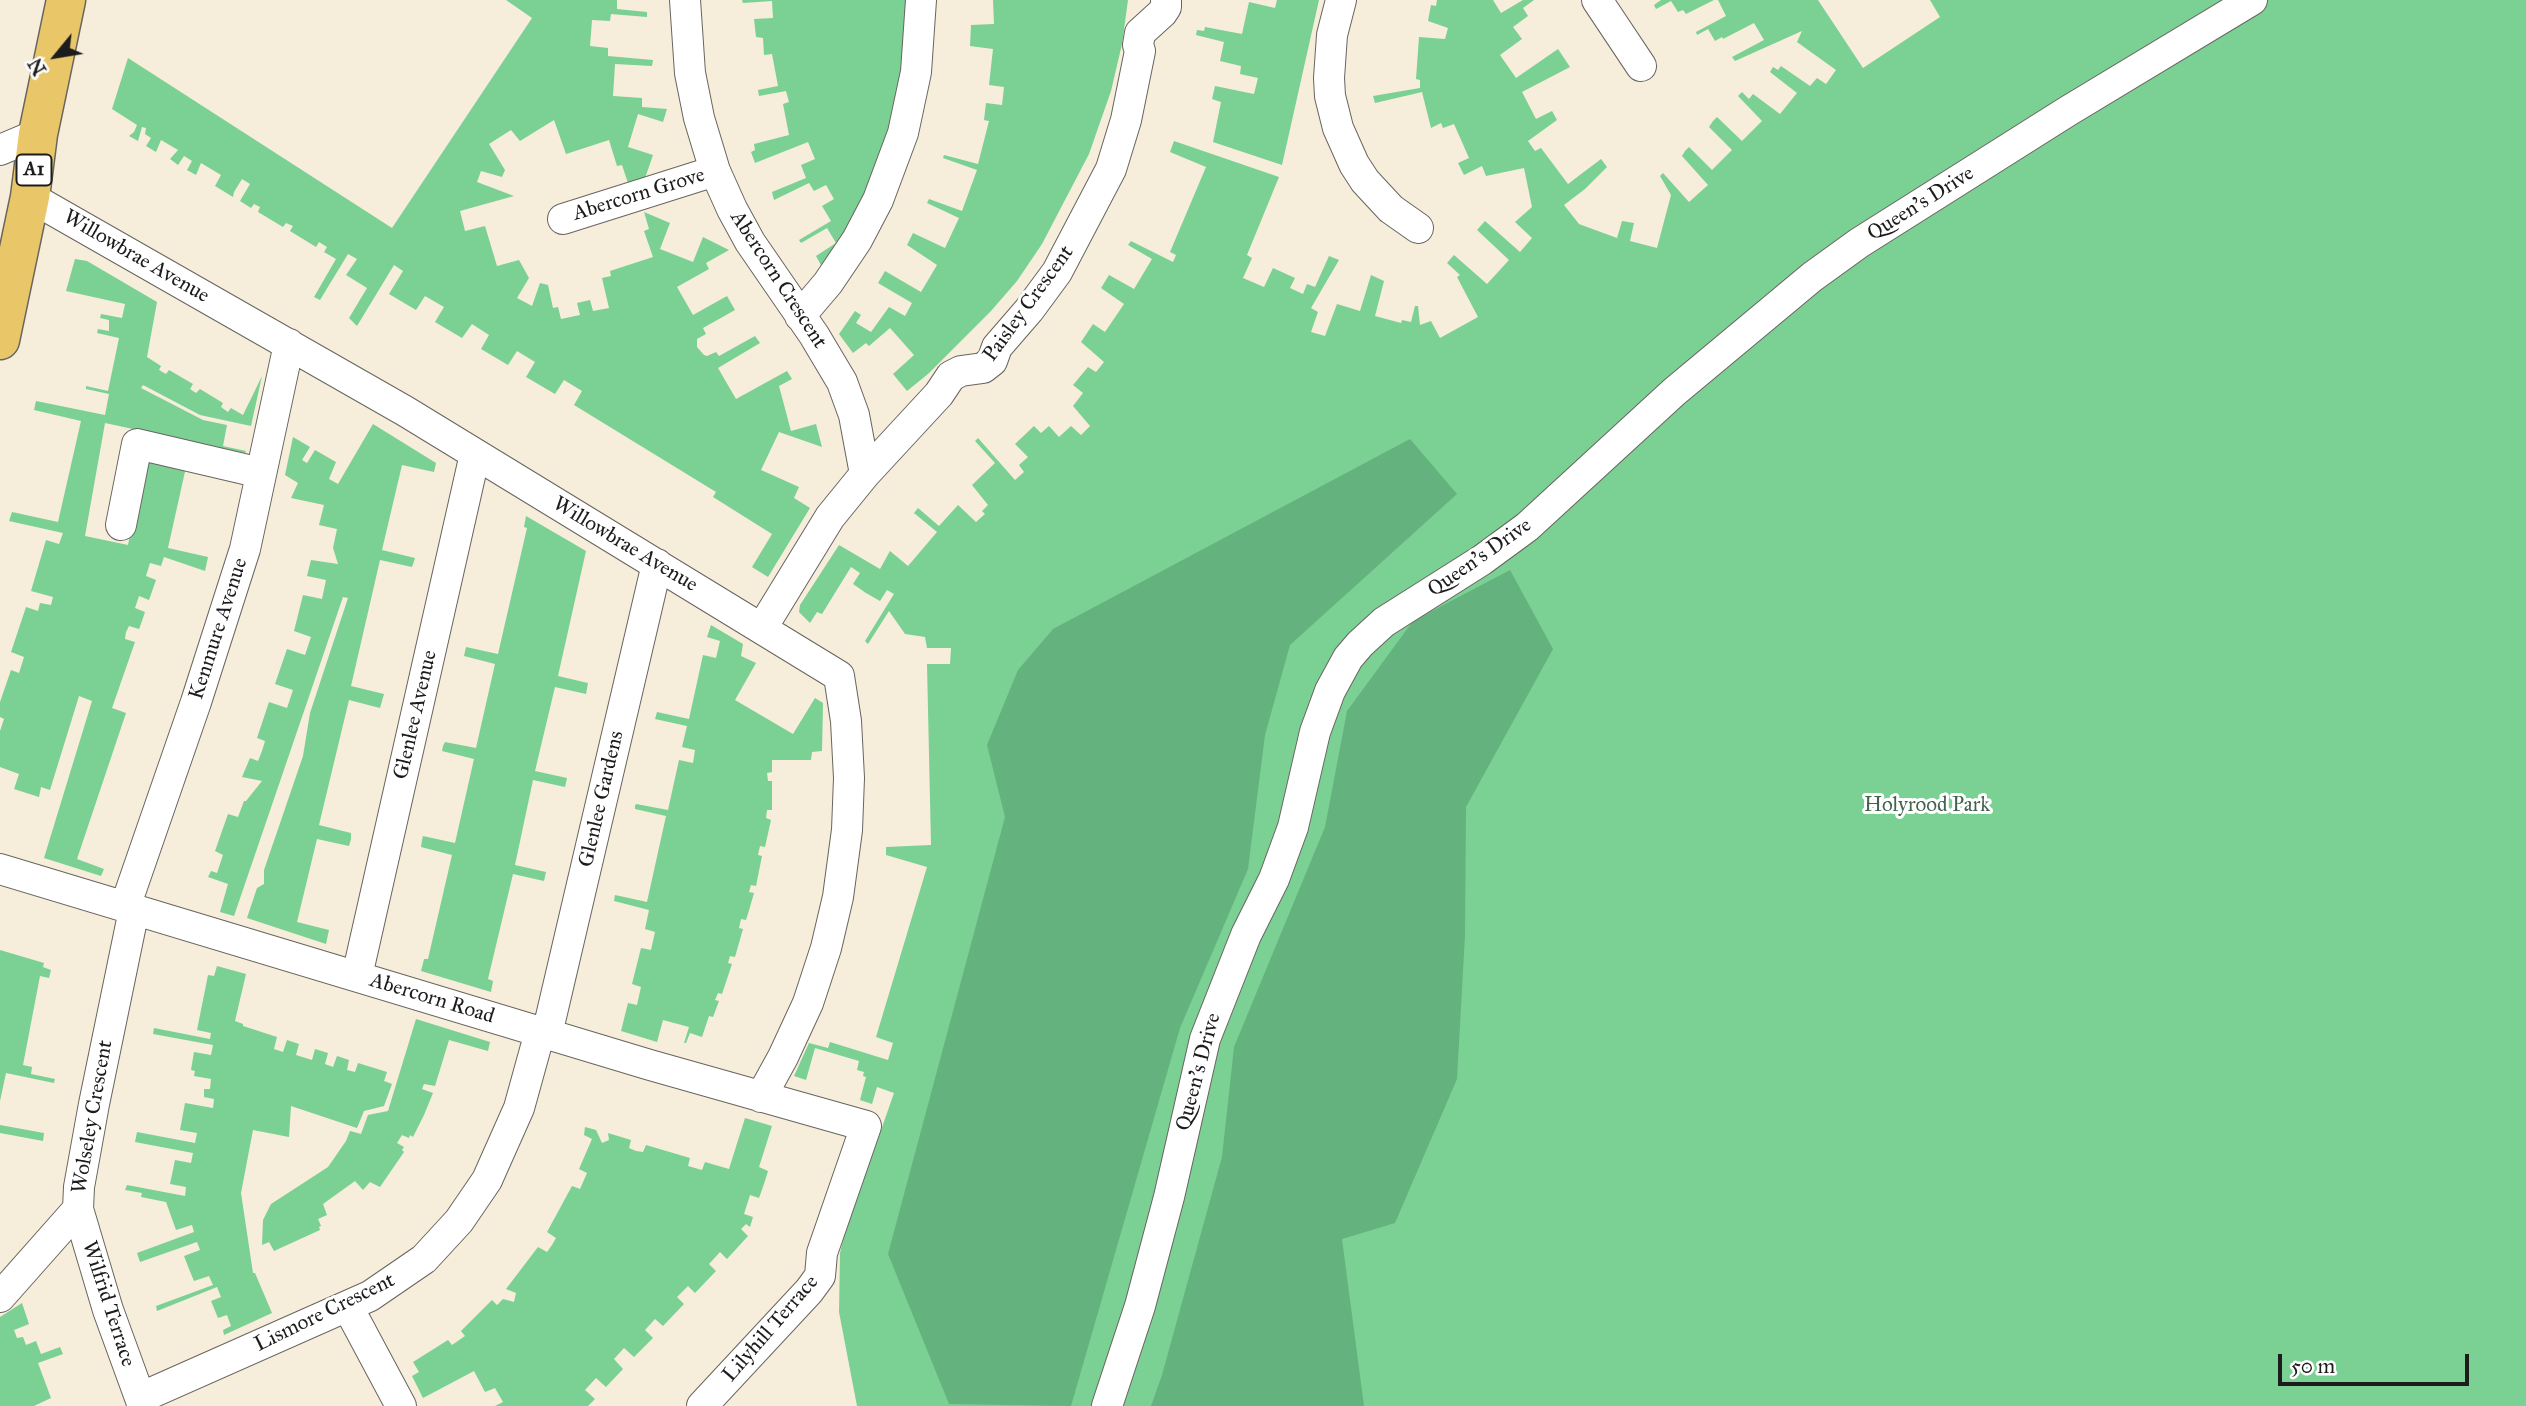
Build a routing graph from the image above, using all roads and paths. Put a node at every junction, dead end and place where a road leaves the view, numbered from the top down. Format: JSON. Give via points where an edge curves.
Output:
{"nodes":[{"id":1,"x":66,"y":0,"type":"edge"},
{"id":2,"x":685,"y":0,"type":"edge"},
{"id":3,"x":921,"y":0,"type":"edge"},
{"id":4,"x":1166,"y":0,"type":"edge"},
{"id":5,"x":1341,"y":0,"type":"edge"},
{"id":6,"x":1597,"y":0,"type":"edge"},
{"id":7,"x":2252,"y":0,"type":"edge"},
{"id":8,"x":1641,"y":66,"type":"dead end"},
{"id":9,"x":38,"y":134,"type":"junction"},
{"id":10,"x":0,"y":150,"type":"edge"},
{"id":11,"x":715,"y":171,"type":"junction"},
{"id":12,"x":30,"y":197,"type":"junction"},
{"id":13,"x":562,"y":219,"type":"dead end"},
{"id":14,"x":1418,"y":228,"type":"dead end"},
{"id":15,"x":800,"y":316,"type":"junction"},
{"id":16,"x":0,"y":340,"type":"edge"},
{"id":17,"x":289,"y":344,"type":"junction"},
{"id":18,"x":475,"y":453,"type":"junction"},
{"id":19,"x":261,"y":472,"type":"junction"},
{"id":20,"x":865,"y":474,"type":"junction"},
{"id":21,"x":121,"y":525,"type":"dead end"},
{"id":22,"x":657,"y":564,"type":"junction"},
{"id":23,"x":762,"y":628,"type":"junction"},
{"id":24,"x":0,"y":869,"type":"edge"},
{"id":25,"x":129,"y":909,"type":"junction"},
{"id":26,"x":357,"y":976,"type":"junction"},
{"id":27,"x":543,"y":1033,"type":"junction"},
{"id":28,"x":761,"y":1097,"type":"junction"},
{"id":29,"x":866,"y":1126,"type":"joint"},
{"id":30,"x":78,"y":1209,"type":"junction"},
{"id":31,"x":0,"y":1297,"type":"edge"},
{"id":32,"x":348,"y":1307,"type":"junction"},
{"id":33,"x":141,"y":1402,"type":"edge"},
{"id":34,"x":401,"y":1406,"type":"edge"},
{"id":35,"x":702,"y":1406,"type":"edge"},
{"id":36,"x":1107,"y":1406,"type":"edge"}],
"edges":[{"from":1,"to":9,"type":"main road","number":"A1"},
{"from":2,"to":11,"type":"street","name":"Abercorn Crescent","via":[[691,73]]},
{"from":3,"to":15,"type":"street","via":[[916,72],[906,121],[878,200],[828,284]]},
{"from":4,"to":20,"type":"street","name":"Paisley Crescent","via":[[1162,13],[1140,33],[1128,109],[1111,169],[1057,272],[997,347],[992,360],[983,368],[951,376]]},
{"from":5,"to":14,"type":"street","via":[[1332,35],[1329,78],[1338,128],[1365,181],[1391,209]]},
{"from":6,"to":8,"type":"street"},
{"from":7,"to":36,"type":"street","name":"Queen's Drive","via":[[2068,111],[1812,277],[1674,392],[1527,527],[1384,622],[1348,658],[1315,732],[1293,827],[1274,879],[1246,935],[1205,1039],[1140,1306]]},
{"from":9,"to":10,"type":"street"},
{"from":9,"to":12,"type":"main road","number":"A1"},
{"from":11,"to":13,"type":"street","name":"Abercorn Grove"},
{"from":11,"to":15,"type":"street","name":"Abercorn Crescent","via":[[750,242]]},
{"from":12,"to":16,"type":"main road","number":"A1"},
{"from":12,"to":17,"type":"street","name":"Willowbrae Avenue"},
{"from":15,"to":20,"type":"street","name":"Abercorn Crescent","via":[[842,382],[854,415]]},
{"from":17,"to":18,"type":"street","name":"Willowbrae Avenue"},
{"from":17,"to":19,"type":"street","name":"Kenmure Avenue"},
{"from":18,"to":22,"type":"street","name":"Willowbrae Avenue"},
{"from":18,"to":26,"type":"street","name":"Glenlee Avenue"},
{"from":19,"to":21,"type":"street","via":[[137,444]]},
{"from":19,"to":25,"type":"street","name":"Kenmure Avenue","via":[[245,549]]},
{"from":20,"to":23,"type":"street","name":"Paisley Crescent","via":[[830,517]]},
{"from":22,"to":23,"type":"street","name":"Willowbrae Avenue"},
{"from":22,"to":27,"type":"street","name":"Glenlee Gardens"},
{"from":23,"to":28,"type":"street","name":"Willowbrae Avenue","via":[[839,676],[849,778],[845,856],[826,948],[797,1028]]},
{"from":24,"to":25,"type":"street","name":"Abercorn Road"},
{"from":25,"to":26,"type":"street","name":"Abercorn Road"},
{"from":25,"to":30,"type":"street","name":"Wolseley Crescent"},
{"from":26,"to":27,"type":"street","name":"Abercorn Road"},
{"from":27,"to":28,"type":"street","name":"Abercorn Road"},
{"from":27,"to":32,"type":"street","name":"Lismore Crescent","via":[[511,1129],[475,1200],[424,1259]]},
{"from":28,"to":29,"type":"street","name":"Abercorn Road"},
{"from":29,"to":35,"type":"street","name":"Lilyhill Terrace","via":[[822,1253],[820,1276]]},
{"from":30,"to":31,"type":"street","name":"Wolseley Crescent"},
{"from":30,"to":33,"type":"street","name":"Wilfrid Terrace"},
{"from":32,"to":33,"type":"street","name":"Lismore Crescent"},
{"from":32,"to":34,"type":"street"}]}
